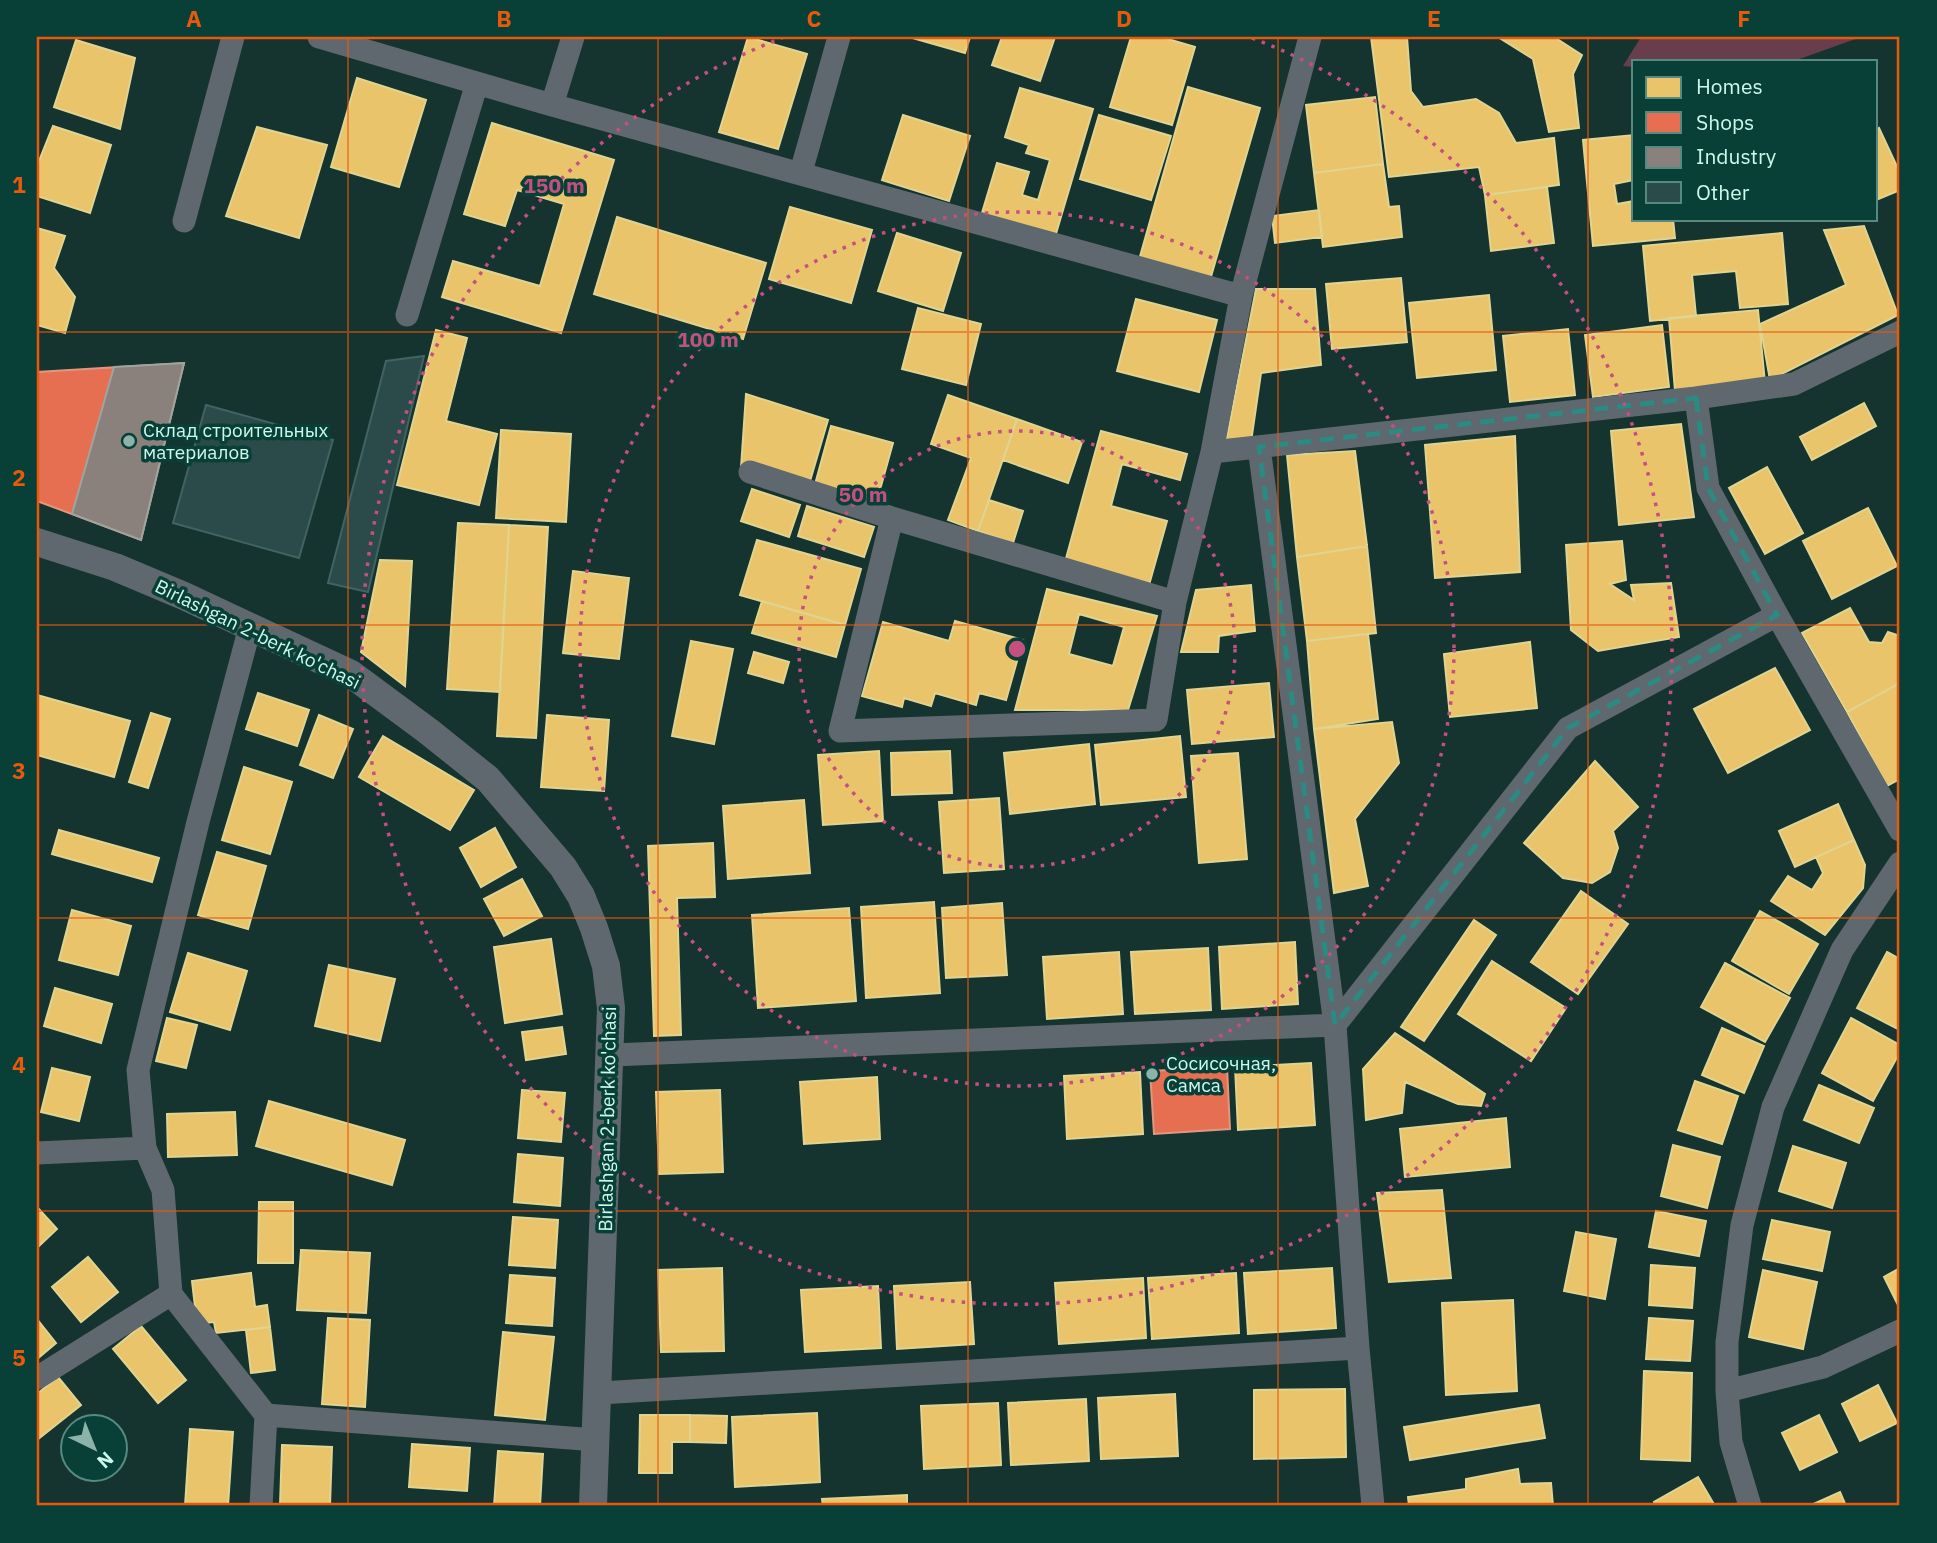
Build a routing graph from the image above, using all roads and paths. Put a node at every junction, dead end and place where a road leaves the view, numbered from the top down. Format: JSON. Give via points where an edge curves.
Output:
{"nodes":[{"id":1,"x":233,"y":37,"type":"edge"},
{"id":2,"x":319,"y":37,"type":"edge"},
{"id":3,"x":573,"y":37,"type":"edge"},
{"id":4,"x":839,"y":37,"type":"edge"},
{"id":5,"x":1311,"y":37,"type":"edge"},
{"id":6,"x":477,"y":83,"type":"junction"},
{"id":7,"x":552,"y":106,"type":"junction"},
{"id":8,"x":801,"y":172,"type":"junction"},
{"id":9,"x":184,"y":221,"type":"dead end"},
{"id":10,"x":1241,"y":296,"type":"junction"},
{"id":11,"x":407,"y":315,"type":"dead end"},
{"id":12,"x":1900,"y":332,"type":"edge"},
{"id":13,"x":1696,"y":398,"type":"junction"},
{"id":14,"x":1259,"y":447,"type":"junction"},
{"id":15,"x":1212,"y":452,"type":"junction"},
{"id":16,"x":750,"y":472,"type":"dead end"},
{"id":17,"x":892,"y":518,"type":"junction"},
{"id":18,"x":37,"y":542,"type":"edge"},
{"id":19,"x":1175,"y":602,"type":"junction"},
{"id":20,"x":1777,"y":615,"type":"junction"},
{"id":21,"x":250,"y":627,"type":"junction"},
{"id":22,"x":1900,"y":830,"type":"edge"},
{"id":23,"x":1900,"y":863,"type":"edge"},
{"id":24,"x":1335,"y":1025,"type":"junction"},
{"id":25,"x":612,"y":1055,"type":"junction"},
{"id":26,"x":145,"y":1148,"type":"junction"},
{"id":27,"x":37,"y":1153,"type":"edge"},
{"id":28,"x":171,"y":1294,"type":"junction"},
{"id":29,"x":1900,"y":1331,"type":"edge"},
{"id":30,"x":1358,"y":1348,"type":"junction"},
{"id":31,"x":37,"y":1378,"type":"edge"},
{"id":32,"x":1727,"y":1391,"type":"junction"},
{"id":33,"x":600,"y":1393,"type":"junction"},
{"id":34,"x":266,"y":1415,"type":"junction"},
{"id":35,"x":596,"y":1440,"type":"junction"},
{"id":36,"x":261,"y":1506,"type":"edge"},
{"id":37,"x":593,"y":1506,"type":"edge"},
{"id":38,"x":1374,"y":1506,"type":"edge"},
{"id":39,"x":1750,"y":1506,"type":"edge"}],
"edges":[{"from":1,"to":9,"type":"street"},
{"from":2,"to":6,"type":"street"},
{"from":3,"to":7,"type":"street"},
{"from":4,"to":8,"type":"street"},
{"from":5,"to":10,"type":"street"},
{"from":6,"to":7,"type":"street"},
{"from":6,"to":11,"type":"street"},
{"from":7,"to":8,"type":"street"},
{"from":8,"to":10,"type":"street"},
{"from":10,"to":15,"type":"street"},
{"from":12,"to":13,"type":"street","via":[[1794,384]]},
{"from":13,"to":14,"type":"street"},
{"from":13,"to":20,"type":"street","via":[[1708,488]]},
{"from":14,"to":15,"type":"street"},
{"from":14,"to":24,"type":"street"},
{"from":15,"to":19,"type":"street"},
{"from":16,"to":17,"type":"street"},
{"from":17,"to":19,"type":"street"},
{"from":17,"to":19,"type":"street","via":[[839,731],[1156,720]]},
{"from":18,"to":21,"type":"street","name":"Birlashgan 2-berk ko'chasi","via":[[115,567]]},
{"from":20,"to":22,"type":"street"},
{"from":20,"to":24,"type":"street","via":[[1568,728]]},
{"from":21,"to":25,"type":"street","name":"Birlashgan 2-berk ko'chasi","via":[[351,674],[488,779],[542,839],[581,896],[594,928],[607,976]]},
{"from":21,"to":26,"type":"street","via":[[138,1070]]},
{"from":23,"to":32,"type":"street","via":[[1842,950],[1773,1107],[1742,1225],[1727,1342]]},
{"from":24,"to":25,"type":"street"},
{"from":24,"to":30,"type":"street"},
{"from":25,"to":33,"type":"street","name":"Birlashgan 2-berk ko'chasi"},
{"from":26,"to":27,"type":"street"},
{"from":26,"to":28,"type":"street","via":[[163,1191]]},
{"from":28,"to":31,"type":"street"},
{"from":28,"to":34,"type":"street"},
{"from":29,"to":32,"type":"street","via":[[1823,1367]]},
{"from":30,"to":33,"type":"street"},
{"from":30,"to":38,"type":"street"},
{"from":32,"to":39,"type":"street","via":[[1731,1443]]},
{"from":33,"to":35,"type":"street","name":"Birlashgan 2-berk ko'chasi"},
{"from":34,"to":35,"type":"street"},
{"from":34,"to":36,"type":"street"},
{"from":35,"to":37,"type":"street","name":"Birlashgan 2-berk ko'chasi"}]}
